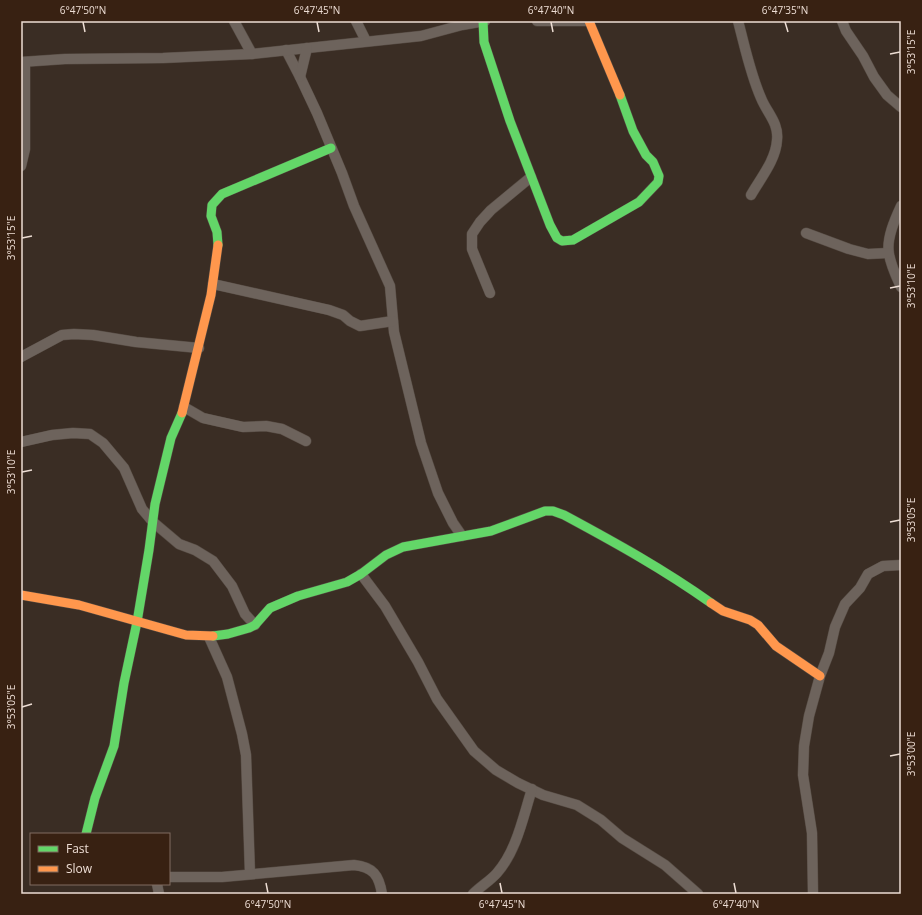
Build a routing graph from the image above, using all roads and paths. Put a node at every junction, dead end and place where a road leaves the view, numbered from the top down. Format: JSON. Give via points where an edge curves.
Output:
{"nodes":[{"id":1,"x":234,"y":21,"type":"edge"},
{"id":2,"x":356,"y":21,"type":"edge"},
{"id":3,"x":484,"y":21,"type":"edge"},
{"id":4,"x":537,"y":21,"type":"edge"},
{"id":5,"x":583,"y":21,"type":"edge"},
{"id":6,"x":588,"y":21,"type":"edge"},
{"id":7,"x":738,"y":21,"type":"edge"},
{"id":8,"x":842,"y":21,"type":"edge"},
{"id":9,"x":366,"y":41,"type":"junction"},
{"id":10,"x":307,"y":48,"type":"junction"},
{"id":11,"x":286,"y":50,"type":"junction"},
{"id":12,"x":252,"y":54,"type":"junction"},
{"id":13,"x":23,"y":62,"type":"edge"},
{"id":14,"x":300,"y":77,"type":"junction"},
{"id":15,"x":901,"y":107,"type":"edge"},
{"id":16,"x":331,"y":148,"type":"junction"},
{"id":17,"x":21,"y":166,"type":"edge"},
{"id":18,"x":531,"y":177,"type":"junction"},
{"id":19,"x":751,"y":195,"type":"dead end"},
{"id":20,"x":901,"y":206,"type":"edge"},
{"id":21,"x":806,"y":233,"type":"dead end"},
{"id":22,"x":888,"y":253,"type":"junction"},
{"id":23,"x":213,"y":284,"type":"junction"},
{"id":24,"x":901,"y":287,"type":"edge"},
{"id":25,"x":490,"y":293,"type":"dead end"},
{"id":26,"x":393,"y":321,"type":"junction"},
{"id":27,"x":199,"y":348,"type":"junction"},
{"id":28,"x":21,"y":357,"type":"edge"},
{"id":29,"x":184,"y":407,"type":"junction"},
{"id":30,"x":306,"y":441,"type":"dead end"},
{"id":31,"x":21,"y":442,"type":"edge"},
{"id":32,"x":153,"y":522,"type":"junction"},
{"id":33,"x":462,"y":536,"type":"junction"},
{"id":34,"x":901,"y":565,"type":"edge"},
{"id":35,"x":362,"y":574,"type":"junction"},
{"id":36,"x":21,"y":595,"type":"edge"},
{"id":37,"x":137,"y":622,"type":"junction"},
{"id":38,"x":254,"y":625,"type":"junction"},
{"id":39,"x":209,"y":637,"type":"junction"},
{"id":40,"x":820,"y":676,"type":"junction"},
{"id":41,"x":532,"y":789,"type":"junction"},
{"id":42,"x":86,"y":833,"type":"edge"},
{"id":43,"x":250,"y":874,"type":"junction"},
{"id":44,"x":170,"y":877,"type":"edge"},
{"id":45,"x":479,"y":892,"type":"edge"},
{"id":46,"x":382,"y":894,"type":"edge"},
{"id":47,"x":698,"y":894,"type":"edge"},
{"id":48,"x":813,"y":894,"type":"edge"}],
"edges":[{"from":1,"to":12,"type":"street"},
{"from":2,"to":9,"type":"street"},
{"from":3,"to":9,"type":"street","via":[[421,36]]},
{"from":3,"to":18,"type":"street","via":[[482,34],[486,52]]},
{"from":4,"to":5,"type":"street"},
{"from":5,"to":6,"type":"street"},
{"from":6,"to":18,"type":"street","via":[[609,67],[633,131],[653,162],[659,176],[658,182],[639,202],[625,212],[573,240],[562,241],[557,238],[550,225]]},
{"from":7,"to":19,"type":"street","via":[[751,71],[777,131],[776,148]]},
{"from":8,"to":15,"type":"street","via":[[887,95]]},
{"from":9,"to":10,"type":"street"},
{"from":10,"to":11,"type":"street"},
{"from":10,"to":14,"type":"street"},
{"from":11,"to":12,"type":"street"},
{"from":11,"to":14,"type":"street"},
{"from":12,"to":13,"type":"street"},
{"from":13,"to":17,"type":"street","via":[[25,149]]},
{"from":14,"to":16,"type":"street"},
{"from":16,"to":23,"type":"street","via":[[222,194],[212,205],[211,216],[217,232],[218,249]]},
{"from":16,"to":26,"type":"street","via":[[390,286]]},
{"from":18,"to":25,"type":"street","via":[[491,210],[472,234],[472,249]]},
{"from":20,"to":22,"type":"street","via":[[889,241]]},
{"from":21,"to":22,"type":"street","via":[[868,254]]},
{"from":22,"to":24,"type":"street"},
{"from":23,"to":26,"type":"street","via":[[343,314],[360,326]]},
{"from":23,"to":27,"type":"street"},
{"from":26,"to":33,"type":"street","via":[[421,443],[438,493]]},
{"from":27,"to":28,"type":"street","via":[[74,334],[62,335]]},
{"from":27,"to":29,"type":"street"},
{"from":29,"to":30,"type":"street","via":[[203,418],[243,427],[266,426],[282,429]]},
{"from":29,"to":32,"type":"street","via":[[171,438]]},
{"from":31,"to":32,"type":"street","via":[[52,435],[90,434],[103,443],[124,468],[142,509]]},
{"from":32,"to":37,"type":"street"},
{"from":32,"to":38,"type":"street","via":[[179,544],[213,561],[232,586]]},
{"from":33,"to":35,"type":"street","via":[[403,547],[386,555]]},
{"from":33,"to":40,"type":"street","via":[[491,531],[545,511],[564,515],[633,552],[723,611],[758,625],[776,646]]},
{"from":34,"to":40,"type":"street","via":[[883,566],[868,574],[860,588],[845,604]]},
{"from":35,"to":38,"type":"street","via":[[347,582],[298,596],[270,608]]},
{"from":35,"to":41,"type":"street","via":[[385,606],[437,699],[474,751],[496,770]]},
{"from":36,"to":37,"type":"street","via":[[79,605]]},
{"from":37,"to":39,"type":"street","via":[[186,635]]},
{"from":37,"to":42,"type":"street","via":[[114,746],[95,798]]},
{"from":38,"to":39,"type":"street"},
{"from":39,"to":43,"type":"street","via":[[227,677],[246,755]]},
{"from":40,"to":48,"type":"street","via":[[809,716],[803,775],[812,833]]},
{"from":41,"to":45,"type":"street","via":[[519,834],[509,854]]},
{"from":41,"to":47,"type":"street","via":[[577,806],[600,820],[622,838],[665,865]]},
{"from":43,"to":44,"type":"street"},
{"from":43,"to":46,"type":"street","via":[[354,865],[367,867],[376,876],[381,884]]}]}
